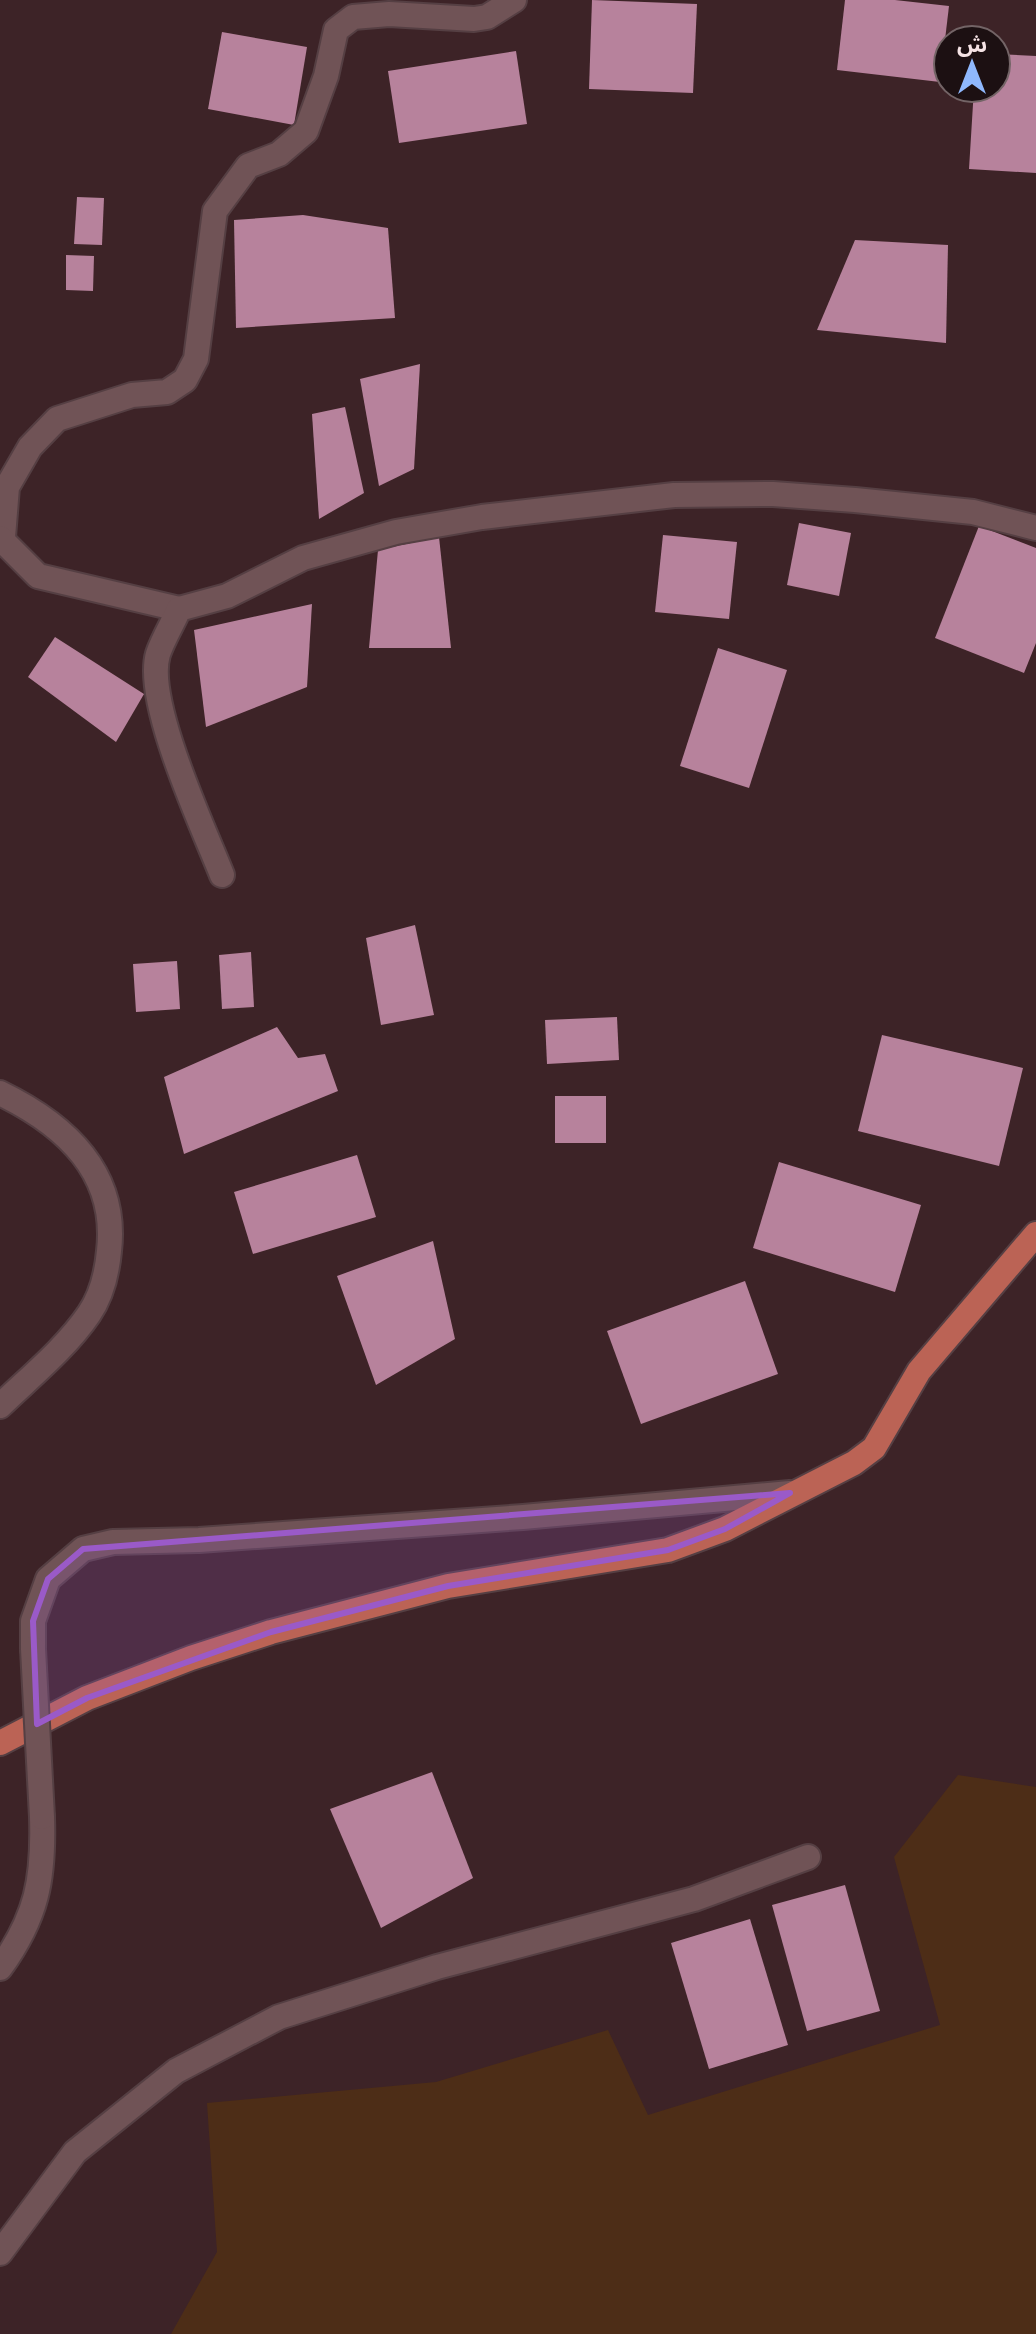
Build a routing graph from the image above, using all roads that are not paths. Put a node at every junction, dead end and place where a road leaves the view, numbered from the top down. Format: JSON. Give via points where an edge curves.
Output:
{"nodes":[{"id":1,"x":514,"y":0,"type":"edge"},
{"id":2,"x":1036,"y":528,"type":"edge"},
{"id":3,"x":2,"y":537,"type":"edge"},
{"id":4,"x":179,"y":609,"type":"junction"},
{"id":5,"x":222,"y":875,"type":"dead end"},
{"id":6,"x":0,"y":1093,"type":"edge"},
{"id":7,"x":1036,"y":1234,"type":"edge"},
{"id":8,"x":0,"y":1406,"type":"edge"},
{"id":9,"x":790,"y":1493,"type":"junction"},
{"id":10,"x":0,"y":1743,"type":"edge"},
{"id":11,"x":808,"y":1857,"type":"dead end"},
{"id":12,"x":0,"y":1968,"type":"edge"},
{"id":13,"x":0,"y":2253,"type":"edge"}],
"edges":[{"from":1,"to":3,"type":"street","via":[[487,17],[353,17],[336,30],[306,131],[279,154],[248,166],[215,211],[196,359],[185,380],[167,392],[132,395],[57,419],[30,447],[7,487]]},
{"from":2,"to":4,"type":"street","via":[[973,512],[855,500],[674,495],[396,532],[303,558],[227,596]]},
{"from":3,"to":4,"type":"street","via":[[38,576]]},
{"from":4,"to":5,"type":"street","via":[[157,657],[160,697],[171,747]]},
{"from":6,"to":8,"type":"street","via":[[27,1106],[82,1153],[107,1196],[111,1237],[106,1278],[90,1313]]},
{"from":7,"to":9,"type":"main road","via":[[919,1371],[874,1448]]},
{"from":9,"to":10,"type":"main road","via":[[725,1529],[668,1550],[448,1586],[191,1658],[87,1698]]},
{"from":9,"to":12,"type":"street","bridge":true,"via":[[523,1517],[113,1542],[83,1549],[48,1579],[33,1621],[40,1888],[33,1911]]},
{"from":11,"to":13,"type":"street","via":[[694,1899],[437,1967],[279,2017],[176,2071],[75,2152]]}]}
